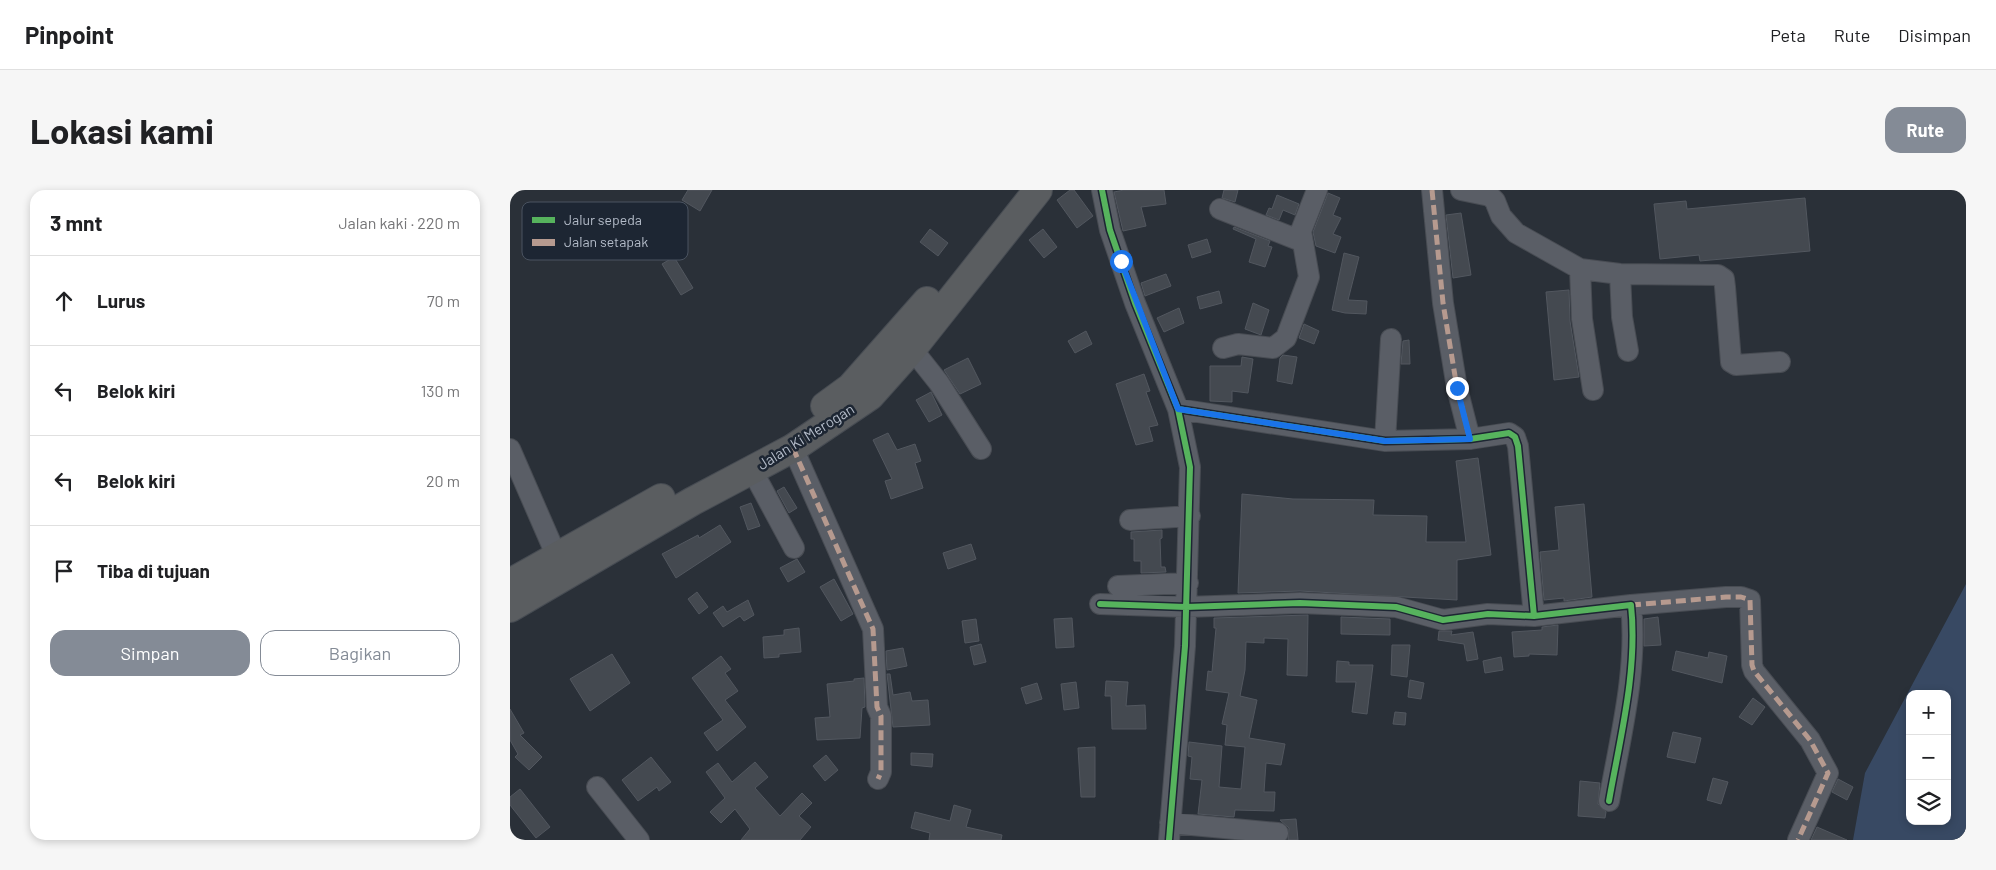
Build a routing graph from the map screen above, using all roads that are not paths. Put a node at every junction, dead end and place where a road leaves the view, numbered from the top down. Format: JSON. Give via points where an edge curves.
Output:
{"nodes":[{"id":1,"x":1017,"y":190,"type":"edge"},
{"id":2,"x":1038,"y":190,"type":"edge"},
{"id":3,"x":1102,"y":190,"type":"edge"},
{"id":4,"x":1317,"y":190,"type":"edge"},
{"id":5,"x":1432,"y":190,"type":"edge"},
{"id":6,"x":1462,"y":190,"type":"edge"},
{"id":7,"x":1220,"y":210,"type":"dead end"},
{"id":8,"x":1301,"y":241,"type":"junction"},
{"id":9,"x":1580,"y":269,"type":"junction"},
{"id":10,"x":1620,"y":274,"type":"junction"},
{"id":11,"x":1390,"y":339,"type":"dead end"},
{"id":12,"x":1222,"y":348,"type":"dead end"},
{"id":13,"x":912,"y":349,"type":"junction"},
{"id":14,"x":1628,"y":351,"type":"dead end"},
{"id":15,"x":1780,"y":362,"type":"dead end"},
{"id":16,"x":1593,"y":390,"type":"dead end"},
{"id":17,"x":1178,"y":409,"type":"junction"},
{"id":18,"x":1470,"y":439,"type":"junction"},
{"id":19,"x":1385,"y":441,"type":"junction"},
{"id":20,"x":793,"y":448,"type":"junction"},
{"id":21,"x":510,"y":449,"type":"edge"},
{"id":22,"x":981,"y":449,"type":"dead end"},
{"id":23,"x":752,"y":470,"type":"junction"},
{"id":24,"x":1190,"y":516,"type":"junction"},
{"id":25,"x":1130,"y":520,"type":"dead end"},
{"id":26,"x":794,"y":548,"type":"dead end"},
{"id":27,"x":557,"y":557,"type":"junction"},
{"id":28,"x":510,"y":583,"type":"edge"},
{"id":29,"x":1188,"y":583,"type":"junction"},
{"id":30,"x":1118,"y":586,"type":"dead end"},
{"id":31,"x":1100,"y":604,"type":"dead end"},
{"id":32,"x":1631,"y":605,"type":"junction"},
{"id":33,"x":1186,"y":607,"type":"junction"},
{"id":34,"x":510,"y":608,"type":"edge"},
{"id":35,"x":1534,"y":616,"type":"junction"},
{"id":36,"x":878,"y":779,"type":"dead end"},
{"id":37,"x":597,"y":787,"type":"dead end"},
{"id":38,"x":1609,"y":801,"type":"dead end"},
{"id":39,"x":1170,"y":831,"type":"edge"},
{"id":40,"x":1278,"y":833,"type":"dead end"},
{"id":41,"x":639,"y":840,"type":"edge"},
{"id":42,"x":1798,"y":840,"type":"edge"}],
"edges":[{"from":1,"to":27,"type":"highway","name":"Jalan Ki Merogan","via":[[912,320],[851,387],[786,430]]},
{"from":2,"to":13,"type":"highway","name":"Jalan Ki Merogan"},
{"from":3,"to":17,"type":"street","via":[[1110,230]]},
{"from":4,"to":8,"type":"street","via":[[1300,231]]},
{"from":5,"to":18,"type":"street","via":[[1443,303],[1457,388]]},
{"from":6,"to":9,"type":"street","via":[[1490,196],[1516,233]]},
{"from":7,"to":8,"type":"street","via":[[1243,216]]},
{"from":8,"to":12,"type":"street","via":[[1309,277],[1286,338],[1273,348],[1238,344]]},
{"from":9,"to":10,"type":"street"},
{"from":9,"to":16,"type":"street","via":[[1582,319]]},
{"from":10,"to":14,"type":"street","via":[[1622,318]]},
{"from":10,"to":15,"type":"street","via":[[1724,278],[1731,362],[1736,365]]},
{"from":11,"to":19,"type":"street"},
{"from":13,"to":20,"type":"highway","name":"Jalan Ki Merogan","via":[[870,396]]},
{"from":13,"to":22,"type":"street","via":[[939,383]]},
{"from":17,"to":19,"type":"street"},
{"from":17,"to":24,"type":"street","via":[[1190,467]]},
{"from":18,"to":19,"type":"street"},
{"from":18,"to":35,"type":"street","via":[[1509,433],[1515,437]]},
{"from":20,"to":23,"type":"highway","name":"Jalan Ki Merogan"},
{"from":20,"to":36,"type":"street","via":[[873,629],[877,707],[881,716],[881,772]]},
{"from":21,"to":27,"type":"street"},
{"from":23,"to":26,"type":"street"},
{"from":23,"to":34,"type":"highway","name":"Jalan Ki Merogan"},
{"from":24,"to":25,"type":"street"},
{"from":24,"to":29,"type":"street"},
{"from":27,"to":28,"type":"highway","name":"Jalan Ki Merogan"},
{"from":29,"to":30,"type":"street"},
{"from":29,"to":33,"type":"street"},
{"from":31,"to":33,"type":"street"},
{"from":32,"to":35,"type":"street"},
{"from":32,"to":38,"type":"street","via":[[1633,642],[1628,695]]},
{"from":32,"to":42,"type":"street","via":[[1726,597],[1750,600],[1754,671],[1810,740],[1828,773]]},
{"from":33,"to":35,"type":"street","via":[[1300,603],[1396,606],[1443,620],[1488,614]]},
{"from":33,"to":39,"type":"street"},
{"from":37,"to":41,"type":"street"},
{"from":39,"to":40,"type":"street"}]}
